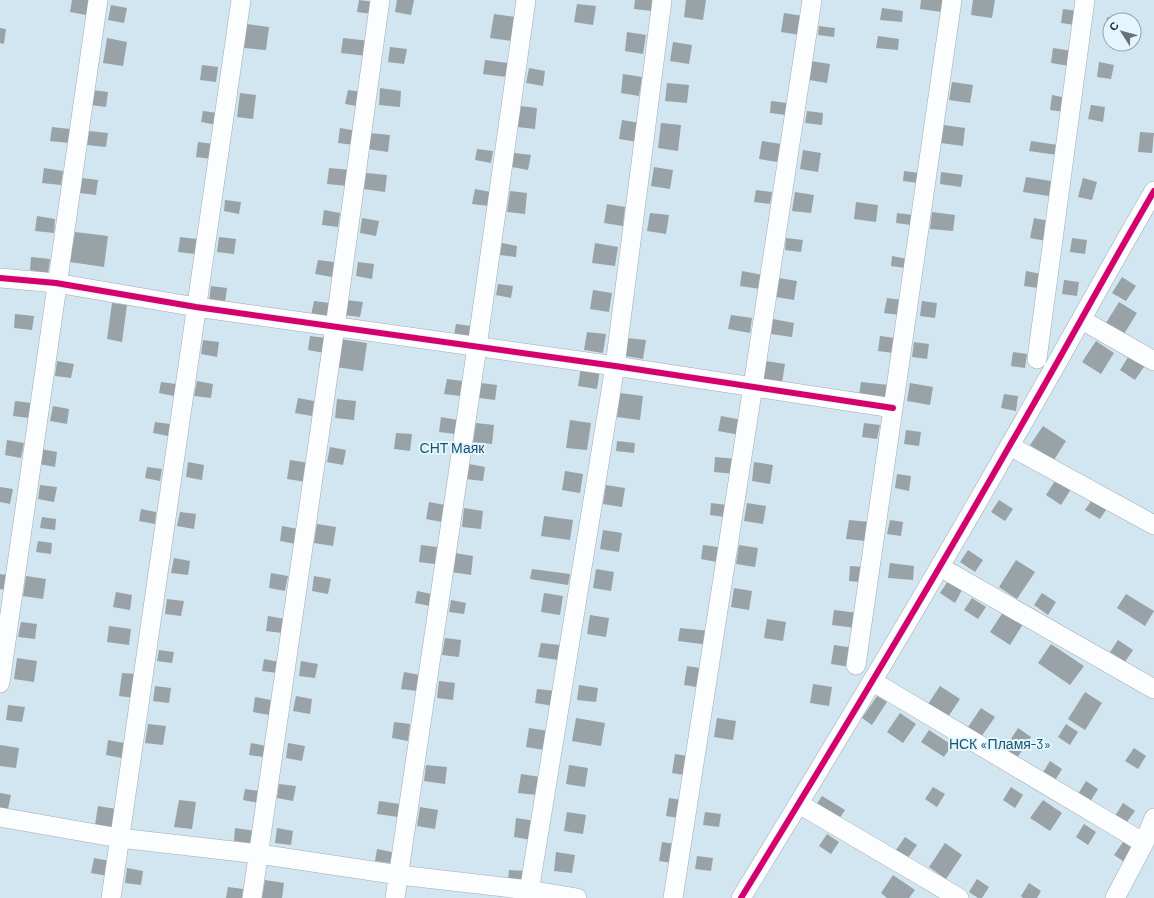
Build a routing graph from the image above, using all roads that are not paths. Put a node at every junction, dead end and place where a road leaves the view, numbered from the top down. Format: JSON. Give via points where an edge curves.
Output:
{"nodes":[{"id":1,"x":98,"y":0,"type":"edge"},
{"id":2,"x":241,"y":0,"type":"edge"},
{"id":3,"x":380,"y":0,"type":"edge"},
{"id":4,"x":526,"y":0,"type":"edge"},
{"id":5,"x":662,"y":0,"type":"edge"},
{"id":6,"x":812,"y":0,"type":"edge"},
{"id":7,"x":952,"y":0,"type":"edge"},
{"id":8,"x":1085,"y":0,"type":"edge"},
{"id":9,"x":1153,"y":195,"type":"edge"},
{"id":10,"x":0,"y":278,"type":"edge"},
{"id":11,"x":56,"y":283,"type":"junction"},
{"id":12,"x":196,"y":307,"type":"junction"},
{"id":13,"x":1082,"y":320,"type":"junction"},
{"id":14,"x":335,"y":327,"type":"junction"},
{"id":15,"x":476,"y":346,"type":"junction"},
{"id":16,"x":1037,"y":359,"type":"dead end"},
{"id":17,"x":1154,"y":362,"type":"edge"},
{"id":18,"x":615,"y":366,"type":"junction"},
{"id":19,"x":753,"y":386,"type":"junction"},
{"id":20,"x":893,"y":408,"type":"junction"},
{"id":21,"x":1010,"y":446,"type":"junction"},
{"id":22,"x":1154,"y":525,"type":"edge"},
{"id":23,"x":940,"y":567,"type":"junction"},
{"id":24,"x":856,"y":665,"type":"dead end"},
{"id":25,"x":872,"y":681,"type":"junction"},
{"id":26,"x":0,"y":682,"type":"edge"},
{"id":27,"x":1154,"y":689,"type":"edge"},
{"id":28,"x":799,"y":804,"type":"junction"},
{"id":29,"x":0,"y":817,"type":"edge"},
{"id":30,"x":1154,"y":818,"type":"edge"},
{"id":31,"x":120,"y":838,"type":"junction"},
{"id":32,"x":1144,"y":843,"type":"junction"},
{"id":33,"x":259,"y":854,"type":"junction"},
{"id":34,"x":399,"y":875,"type":"junction"},
{"id":35,"x":528,"y":894,"type":"edge"},
{"id":36,"x":111,"y":898,"type":"edge"},
{"id":37,"x":252,"y":898,"type":"edge"},
{"id":38,"x":395,"y":898,"type":"edge"},
{"id":39,"x":577,"y":898,"type":"edge"},
{"id":40,"x":673,"y":898,"type":"edge"},
{"id":41,"x":740,"y":898,"type":"edge"},
{"id":42,"x":959,"y":898,"type":"edge"},
{"id":43,"x":1116,"y":898,"type":"edge"}],
"edges":[{"from":1,"to":11,"type":"street"},
{"from":2,"to":12,"type":"street"},
{"from":3,"to":14,"type":"street"},
{"from":4,"to":15,"type":"street"},
{"from":5,"to":18,"type":"street"},
{"from":6,"to":19,"type":"street"},
{"from":7,"to":20,"type":"street"},
{"from":8,"to":16,"type":"street"},
{"from":9,"to":13,"type":"street"},
{"from":10,"to":11,"type":"street"},
{"from":11,"to":12,"type":"street"},
{"from":11,"to":26,"type":"street"},
{"from":12,"to":14,"type":"street"},
{"from":12,"to":31,"type":"street"},
{"from":13,"to":17,"type":"street"},
{"from":13,"to":21,"type":"street"},
{"from":14,"to":15,"type":"street"},
{"from":14,"to":33,"type":"street"},
{"from":15,"to":18,"type":"street"},
{"from":15,"to":34,"type":"street"},
{"from":18,"to":19,"type":"street"},
{"from":18,"to":35,"type":"street"},
{"from":19,"to":20,"type":"street"},
{"from":19,"to":40,"type":"street"},
{"from":20,"to":24,"type":"street"},
{"from":21,"to":22,"type":"street"},
{"from":21,"to":23,"type":"street"},
{"from":23,"to":25,"type":"street"},
{"from":23,"to":27,"type":"street"},
{"from":25,"to":28,"type":"street"},
{"from":25,"to":32,"type":"street"},
{"from":28,"to":41,"type":"street"},
{"from":28,"to":42,"type":"street"},
{"from":29,"to":31,"type":"street"},
{"from":30,"to":32,"type":"street"},
{"from":31,"to":33,"type":"street"},
{"from":31,"to":36,"type":"street"},
{"from":32,"to":43,"type":"street"},
{"from":33,"to":34,"type":"street"},
{"from":33,"to":37,"type":"street"},
{"from":34,"to":35,"type":"street"},
{"from":34,"to":38,"type":"street"},
{"from":35,"to":39,"type":"street"}]}
